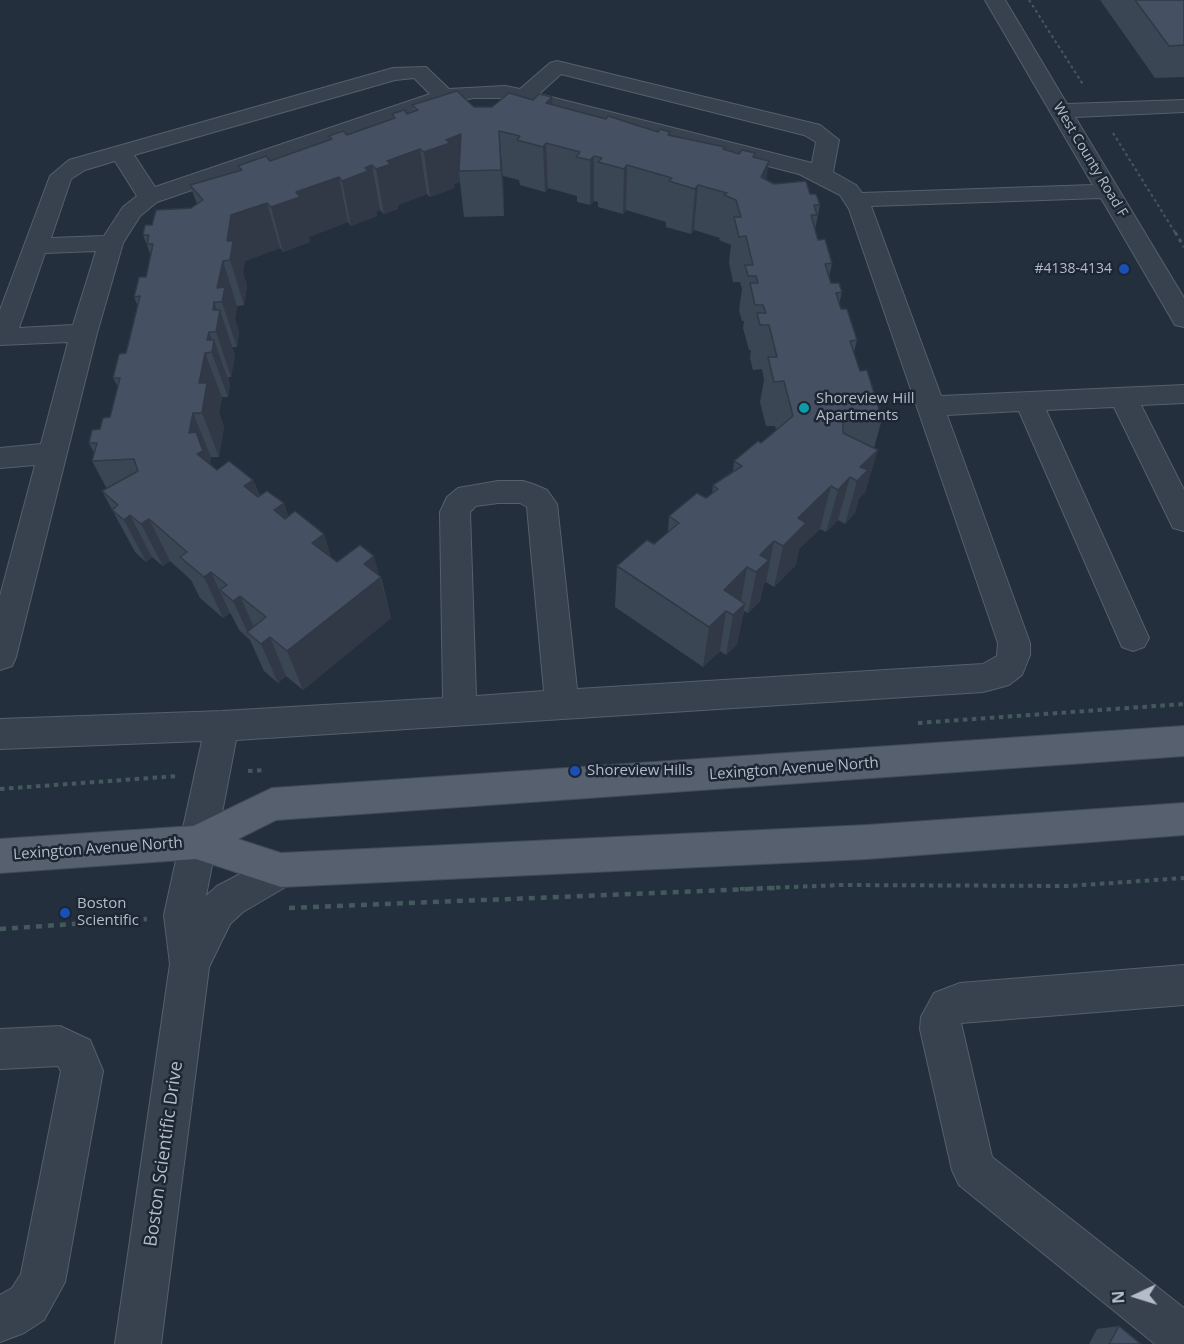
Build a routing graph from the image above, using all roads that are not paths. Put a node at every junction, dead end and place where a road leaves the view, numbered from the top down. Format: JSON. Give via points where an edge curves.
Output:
{"nodes":[{"id":1,"x":995,"y":0,"type":"edge"},
{"id":2,"x":444,"y":96,"type":"junction"},
{"id":3,"x":525,"y":96,"type":"junction"},
{"id":4,"x":673,"y":96,"type":"junction"},
{"id":5,"x":290,"y":103,"type":"junction"},
{"id":6,"x":1184,"y":106,"type":"edge"},
{"id":7,"x":1060,"y":111,"type":"junction"},
{"id":8,"x":645,"y":127,"type":"junction"},
{"id":9,"x":324,"y":137,"type":"junction"},
{"id":10,"x":122,"y":152,"type":"junction"},
{"id":11,"x":821,"y":174,"type":"junction"},
{"id":12,"x":1108,"y":191,"type":"junction"},
{"id":13,"x":149,"y":197,"type":"junction"},
{"id":14,"x":856,"y":200,"type":"junction"},
{"id":15,"x":111,"y":243,"type":"junction"},
{"id":16,"x":36,"y":246,"type":"junction"},
{"id":17,"x":1184,"y":319,"type":"edge"},
{"id":18,"x":84,"y":333,"type":"junction"},
{"id":19,"x":1184,"y":394,"type":"edge"},
{"id":20,"x":1123,"y":398,"type":"junction"},
{"id":21,"x":1029,"y":402,"type":"junction"},
{"id":22,"x":931,"y":406,"type":"junction"},
{"id":23,"x":53,"y":453,"type":"junction"},
{"id":24,"x":0,"y":458,"type":"edge"},
{"id":25,"x":1184,"y":520,"type":"edge"},
{"id":26,"x":1133,"y":638,"type":"dead end"},
{"id":27,"x":0,"y":657,"type":"edge"},
{"id":28,"x":562,"y":703,"type":"junction"},
{"id":29,"x":460,"y":711,"type":"junction"},
{"id":30,"x":222,"y":726,"type":"junction"},
{"id":31,"x":0,"y":734,"type":"edge"},
{"id":32,"x":1184,"y":741,"type":"edge"},
{"id":33,"x":1184,"y":819,"type":"edge"},
{"id":34,"x":196,"y":842,"type":"junction"},
{"id":35,"x":0,"y":856,"type":"edge"},
{"id":36,"x":282,"y":870,"type":"junction"},
{"id":37,"x":190,"y":964,"type":"junction"},
{"id":38,"x":1184,"y":985,"type":"edge"},
{"id":39,"x":0,"y":1049,"type":"edge"},
{"id":40,"x":0,"y":1319,"type":"edge"},
{"id":41,"x":1184,"y":1338,"type":"edge"},
{"id":42,"x":138,"y":1344,"type":"edge"}],
"edges":[{"from":1,"to":7,"type":"street","name":"West County Road F"},
{"from":2,"to":3,"type":"street","via":[[484,92]]},
{"from":2,"to":5,"type":"street","via":[[419,71],[409,71]]},
{"from":2,"to":9,"type":"street"},
{"from":3,"to":4,"type":"street","via":[[557,67]]},
{"from":3,"to":8,"type":"street"},
{"from":4,"to":8,"type":"street"},
{"from":4,"to":11,"type":"street","via":[[812,130],[828,140]]},
{"from":5,"to":9,"type":"street"},
{"from":5,"to":10,"type":"street"},
{"from":6,"to":7,"type":"street"},
{"from":7,"to":12,"type":"street","name":"West County Road F"},
{"from":8,"to":11,"type":"street"},
{"from":9,"to":13,"type":"street"},
{"from":10,"to":13,"type":"street"},
{"from":10,"to":16,"type":"street","via":[[77,165],[61,176]]},
{"from":11,"to":14,"type":"street","via":[[848,190]]},
{"from":12,"to":14,"type":"street"},
{"from":12,"to":17,"type":"street","name":"West County Road F"},
{"from":13,"to":15,"type":"street","via":[[131,212]]},
{"from":14,"to":22,"type":"street"},
{"from":15,"to":16,"type":"street"},
{"from":15,"to":18,"type":"street"},
{"from":16,"to":18,"type":"street","via":[[3,337]]},
{"from":18,"to":23,"type":"street"},
{"from":19,"to":20,"type":"street"},
{"from":20,"to":21,"type":"street"},
{"from":20,"to":25,"type":"street"},
{"from":21,"to":22,"type":"street"},
{"from":21,"to":26,"type":"street"},
{"from":22,"to":28,"type":"street","via":[[1014,643],[1010,665],[997,675],[983,678]]},
{"from":23,"to":24,"type":"street"},
{"from":23,"to":27,"type":"street"},
{"from":28,"to":29,"type":"street"},
{"from":28,"to":29,"type":"street","via":[[542,504],[524,492],[498,492],[468,496],[454,512]]},
{"from":29,"to":30,"type":"street"},
{"from":30,"to":31,"type":"street"},
{"from":30,"to":34,"type":"street","name":"Boston Scientific Drive"},
{"from":32,"to":34,"type":"main road","name":"Lexington Avenue North","via":[[272,804]]},
{"from":33,"to":36,"type":"main road","name":"Lexington Avenue North","via":[[867,842]]},
{"from":34,"to":35,"type":"main road","name":"Lexington Avenue North"},
{"from":34,"to":36,"type":"main road","name":"Lexington Avenue North"},
{"from":34,"to":37,"type":"street","name":"Boston Scientific Drive","via":[[183,915]]},
{"from":36,"to":37,"type":"street","name":"Boston Scientific Drive","via":[[230,899],[217,911]]},
{"from":37,"to":42,"type":"street","name":"Boston Scientific Drive"},
{"from":38,"to":41,"type":"street","via":[[960,1003],[948,1007],[941,1017],[940,1029],[974,1170]]},
{"from":39,"to":40,"type":"street","via":[[60,1046],[76,1054],[82,1071],[42,1282],[28,1304]]}]}
